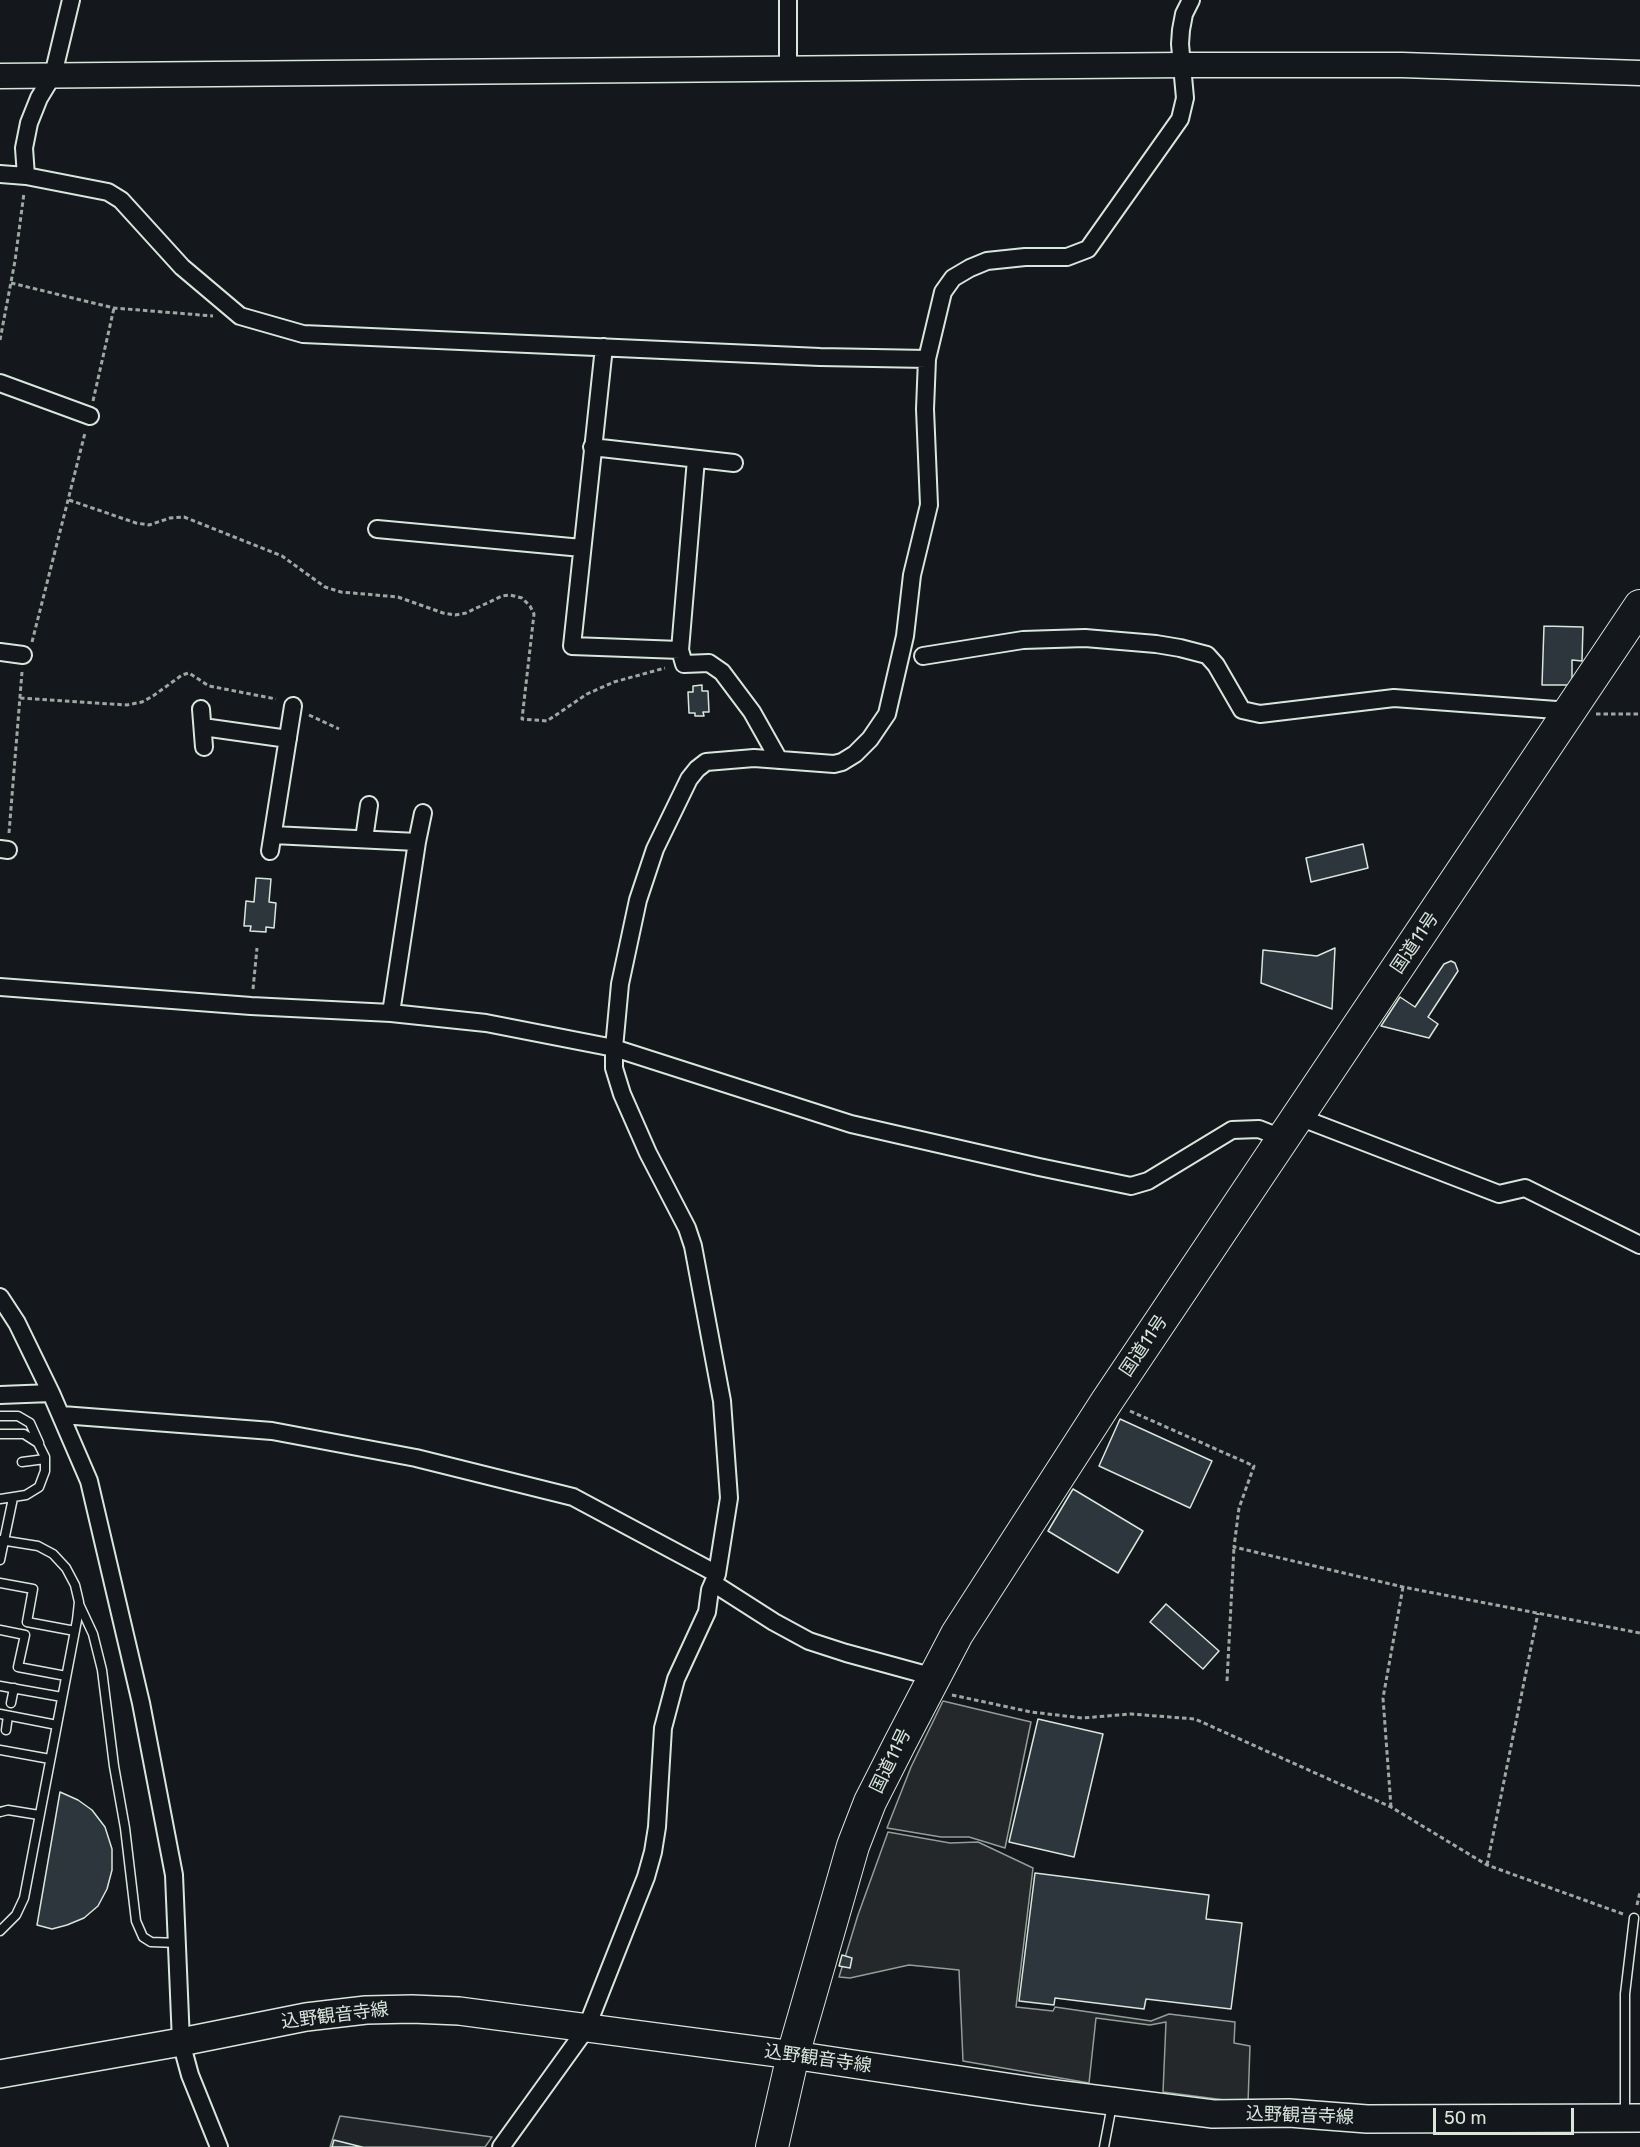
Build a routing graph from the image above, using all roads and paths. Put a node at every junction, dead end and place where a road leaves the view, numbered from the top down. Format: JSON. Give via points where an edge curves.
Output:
{"nodes":[{"id":1,"x":71,"y":0,"type":"edge"},
{"id":2,"x":788,"y":0,"type":"edge"},
{"id":3,"x":1191,"y":0,"type":"edge"},
{"id":4,"x":1183,"y":66,"type":"junction"},
{"id":5,"x":788,"y":70,"type":"junction"},
{"id":6,"x":1640,"y":73,"type":"edge"},
{"id":7,"x":53,"y":75,"type":"junction"},
{"id":8,"x":0,"y":76,"type":"edge"},
{"id":9,"x":0,"y":174,"type":"edge"},
{"id":10,"x":26,"y":176,"type":"junction"},
{"id":11,"x":11,"y":283,"type":"junction"},
{"id":12,"x":114,"y":308,"type":"junction"},
{"id":13,"x":240,"y":316,"type":"junction"},
{"id":14,"x":0,"y":340,"type":"edge"},
{"id":15,"x":604,"y":347,"type":"junction"},
{"id":16,"x":927,"y":359,"type":"junction"},
{"id":17,"x":0,"y":383,"type":"edge"},
{"id":18,"x":90,"y":416,"type":"junction"},
{"id":19,"x":592,"y":447,"type":"junction"},
{"id":20,"x":696,"y":459,"type":"junction"},
{"id":21,"x":734,"y":463,"type":"dead end"},
{"id":22,"x":69,"y":500,"type":"junction"},
{"id":23,"x":376,"y":529,"type":"dead end"},
{"id":24,"x":582,"y":548,"type":"junction"},
{"id":25,"x":1640,"y":606,"type":"edge"},
{"id":26,"x":0,"y":652,"type":"edge"},
{"id":27,"x":23,"y":655,"type":"junction"},
{"id":28,"x":923,"y":656,"type":"dead end"},
{"id":29,"x":682,"y":657,"type":"junction"},
{"id":30,"x":20,"y":698,"type":"junction"},
{"id":31,"x":293,"y":706,"type":"junction"},
{"id":32,"x":201,"y":709,"type":"dead end"},
{"id":33,"x":1570,"y":711,"type":"junction"},
{"id":34,"x":1640,"y":714,"type":"edge"},
{"id":35,"x":202,"y":727,"type":"junction"},
{"id":36,"x":339,"y":729,"type":"dead end"},
{"id":37,"x":288,"y":739,"type":"junction"},
{"id":38,"x":204,"y":747,"type":"dead end"},
{"id":39,"x":779,"y":760,"type":"junction"},
{"id":40,"x":369,"y":805,"type":"dead end"},
{"id":41,"x":423,"y":813,"type":"dead end"},
{"id":42,"x":364,"y":839,"type":"junction"},
{"id":43,"x":417,"y":842,"type":"junction"},
{"id":44,"x":4,"y":849,"type":"edge"},
{"id":45,"x":256,"y":948,"type":"dead end"},
{"id":46,"x":0,"y":987,"type":"edge"},
{"id":47,"x":251,"y":1006,"type":"junction"},
{"id":48,"x":391,"y":1013,"type":"junction"},
{"id":49,"x":614,"y":1048,"type":"junction"},
{"id":50,"x":1292,"y":1128,"type":"junction"},
{"id":51,"x":1640,"y":1245,"type":"edge"},
{"id":52,"x":0,"y":1297,"type":"edge"},
{"id":53,"x":51,"y":1393,"type":"junction"},
{"id":54,"x":0,"y":1395,"type":"edge"},
{"id":55,"x":1107,"y":1401,"type":"junction"},
{"id":56,"x":62,"y":1415,"type":"junction"},
{"id":57,"x":0,"y":1416,"type":"edge"},
{"id":58,"x":0,"y":1434,"type":"edge"},
{"id":59,"x":45,"y":1458,"type":"junction"},
{"id":60,"x":21,"y":1462,"type":"dead end"},
{"id":61,"x":13,"y":1498,"type":"junction"},
{"id":62,"x":0,"y":1499,"type":"edge"},
{"id":63,"x":2,"y":1540,"type":"edge"},
{"id":64,"x":1234,"y":1547,"type":"junction"},
{"id":65,"x":0,"y":1560,"type":"edge"},
{"id":66,"x":715,"y":1578,"type":"junction"},
{"id":67,"x":0,"y":1583,"type":"edge"},
{"id":68,"x":1402,"y":1587,"type":"junction"},
{"id":69,"x":78,"y":1602,"type":"junction"},
{"id":70,"x":1539,"y":1612,"type":"junction"},
{"id":71,"x":0,"y":1630,"type":"edge"},
{"id":72,"x":75,"y":1631,"type":"junction"},
{"id":73,"x":1640,"y":1634,"type":"edge"},
{"id":74,"x":66,"y":1676,"type":"junction"},
{"id":75,"x":1227,"y":1681,"type":"dead end"},
{"id":76,"x":931,"y":1683,"type":"junction"},
{"id":77,"x":0,"y":1686,"type":"edge"},
{"id":78,"x":14,"y":1688,"type":"junction"},
{"id":79,"x":62,"y":1697,"type":"junction"},
{"id":80,"x":11,"y":1703,"type":"dead end"},
{"id":81,"x":4,"y":1715,"type":"edge"},
{"id":82,"x":57,"y":1725,"type":"junction"},
{"id":83,"x":6,"y":1730,"type":"dead end"},
{"id":84,"x":0,"y":1750,"type":"edge"},
{"id":85,"x":50,"y":1759,"type":"junction"},
{"id":86,"x":1391,"y":1808,"type":"junction"},
{"id":87,"x":0,"y":1812,"type":"edge"},
{"id":88,"x":39,"y":1815,"type":"junction"},
{"id":89,"x":1486,"y":1865,"type":"junction"},
{"id":90,"x":1635,"y":1918,"type":"joint"},
{"id":91,"x":0,"y":1931,"type":"edge"},
{"id":92,"x":178,"y":1943,"type":"junction"},
{"id":93,"x":586,"y":2029,"type":"junction"},
{"id":94,"x":181,"y":2042,"type":"junction"},
{"id":95,"x":794,"y":2055,"type":"junction"},
{"id":96,"x":0,"y":2074,"type":"edge"},
{"id":97,"x":1113,"y":2102,"type":"junction"},
{"id":98,"x":1632,"y":2118,"type":"edge"},
{"id":99,"x":219,"y":2147,"type":"edge"},
{"id":100,"x":501,"y":2147,"type":"edge"},
{"id":101,"x":772,"y":2147,"type":"edge"},
{"id":102,"x":1104,"y":2147,"type":"edge"}],
"edges":[{"from":1,"to":7,"type":"street"},
{"from":2,"to":5,"type":"street"},
{"from":3,"to":4,"type":"street","via":[[1181,30]]},
{"from":4,"to":5,"type":"street"},
{"from":4,"to":6,"type":"street","via":[[1402,66]]},
{"from":4,"to":16,"type":"street","via":[[1185,98],[1180,119],[1088,249],[1067,257],[987,261],[952,278],[943,292]]},
{"from":5,"to":7,"type":"street"},
{"from":7,"to":8,"type":"street"},
{"from":7,"to":10,"type":"street","via":[[28,123],[24,148]]},
{"from":9,"to":10,"type":"street"},
{"from":10,"to":11,"type":"path"},
{"from":10,"to":13,"type":"street","via":[[108,192],[121,200],[182,267]]},
{"from":11,"to":12,"type":"path"},
{"from":11,"to":14,"type":"path"},
{"from":12,"to":13,"type":"path"},
{"from":12,"to":18,"type":"path"},
{"from":13,"to":15,"type":"street","via":[[303,334]]},
{"from":15,"to":16,"type":"street"},
{"from":15,"to":19,"type":"street"},
{"from":16,"to":39,"type":"street","via":[[929,505],[887,714],[870,739],[842,762]]},
{"from":17,"to":18,"type":"street"},
{"from":18,"to":22,"type":"path"},
{"from":19,"to":20,"type":"street"},
{"from":19,"to":24,"type":"street"},
{"from":20,"to":21,"type":"street"},
{"from":20,"to":29,"type":"street"},
{"from":22,"to":27,"type":"path","via":[[31,647]]},
{"from":22,"to":29,"type":"path","via":[[149,525],[184,517],[282,556],[325,586],[341,592],[398,597],[455,615],[502,596],[522,598],[534,614],[522,719],[547,721],[587,694]]},
{"from":23,"to":24,"type":"street"},
{"from":24,"to":29,"type":"street","via":[[572,646]]},
{"from":25,"to":33,"type":"highway","name":"国道11号"},
{"from":26,"to":27,"type":"street"},
{"from":27,"to":30,"type":"path"},
{"from":28,"to":33,"type":"street","via":[[1023,640],[1085,638],[1180,648],[1207,655],[1242,710],[1260,714],[1394,698]]},
{"from":29,"to":39,"type":"street","via":[[709,663],[722,672],[752,712]]},
{"from":30,"to":31,"type":"path","via":[[127,705],[147,699],[189,673],[209,686]]},
{"from":30,"to":44,"type":"path"},
{"from":31,"to":36,"type":"path"},
{"from":31,"to":37,"type":"street"},
{"from":32,"to":35,"type":"street"},
{"from":33,"to":34,"type":"path"},
{"from":33,"to":50,"type":"highway","name":"国道11号"},
{"from":35,"to":37,"type":"street"},
{"from":35,"to":38,"type":"street"},
{"from":37,"to":42,"type":"street","via":[[272,843]]},
{"from":39,"to":49,"type":"street","via":[[706,762],[689,779],[655,849],[638,900],[620,984]]},
{"from":40,"to":42,"type":"street"},
{"from":41,"to":43,"type":"street"},
{"from":42,"to":43,"type":"street"},
{"from":43,"to":48,"type":"street"},
{"from":45,"to":47,"type":"path"},
{"from":46,"to":47,"type":"street"},
{"from":47,"to":48,"type":"street"},
{"from":48,"to":49,"type":"street","via":[[486,1023]]},
{"from":49,"to":50,"type":"street","via":[[851,1124],[1131,1186],[1148,1181],[1232,1130]]},
{"from":49,"to":66,"type":"street","via":[[614,1068],[621,1094],[693,1246],[723,1412],[729,1498]]},
{"from":50,"to":51,"type":"street","via":[[1499,1194],[1525,1188]]},
{"from":50,"to":55,"type":"highway","name":"国道11号"},
{"from":52,"to":53,"type":"street"},
{"from":53,"to":54,"type":"street"},
{"from":53,"to":56,"type":"street"},
{"from":55,"to":64,"type":"path","via":[[1254,1466],[1239,1508]]},
{"from":55,"to":76,"type":"highway","name":"国道11号","via":[[986,1587]]},
{"from":56,"to":66,"type":"street","via":[[272,1431],[428,1461],[573,1497]]},
{"from":56,"to":92,"type":"street","via":[[89,1481],[139,1692],[174,1875]]},
{"from":57,"to":59,"type":"lane","via":[[18,1416],[30,1423]]},
{"from":58,"to":59,"type":"lane","via":[[24,1434],[38,1443]]},
{"from":59,"to":60,"type":"lane"},
{"from":59,"to":61,"type":"lane","via":[[39,1486]]},
{"from":61,"to":62,"type":"lane"},
{"from":61,"to":63,"type":"lane"},
{"from":63,"to":65,"type":"lane"},
{"from":63,"to":69,"type":"lane","via":[[38,1546],[53,1554],[75,1585]]},
{"from":64,"to":68,"type":"path"},
{"from":64,"to":75,"type":"path"},
{"from":66,"to":76,"type":"street","via":[[774,1622],[809,1641]]},
{"from":66,"to":93,"type":"street","via":[[707,1612],[676,1679],[663,1728],[653,1852]]},
{"from":67,"to":72,"type":"lane","via":[[33,1589],[27,1622]]},
{"from":68,"to":70,"type":"path"},
{"from":68,"to":86,"type":"path","via":[[1383,1698]]},
{"from":69,"to":72,"type":"lane"},
{"from":69,"to":92,"type":"lane","via":[[93,1634],[102,1670],[136,1921],[143,1937],[152,1942]]},
{"from":70,"to":73,"type":"path"},
{"from":70,"to":89,"type":"path"},
{"from":71,"to":74,"type":"lane","via":[[25,1635],[18,1667]]},
{"from":72,"to":74,"type":"lane"},
{"from":74,"to":79,"type":"lane"},
{"from":76,"to":86,"type":"path","via":[[1031,1712],[1082,1718],[1131,1714],[1195,1719]]},
{"from":76,"to":95,"type":"highway","name":"国道11号","via":[[870,1802],[853,1846]]},
{"from":77,"to":78,"type":"lane"},
{"from":78,"to":79,"type":"lane"},
{"from":78,"to":80,"type":"lane"},
{"from":79,"to":82,"type":"lane"},
{"from":81,"to":82,"type":"lane"},
{"from":81,"to":83,"type":"lane"},
{"from":82,"to":85,"type":"lane"},
{"from":84,"to":85,"type":"lane"},
{"from":85,"to":88,"type":"lane"},
{"from":86,"to":89,"type":"path"},
{"from":87,"to":88,"type":"lane"},
{"from":88,"to":91,"type":"lane","via":[[24,1898],[16,1915]]},
{"from":89,"to":90,"type":"path"},
{"from":90,"to":98,"type":"lane","via":[[1625,1994]]},
{"from":92,"to":94,"type":"street"},
{"from":93,"to":94,"type":"main road","name":"込野観音寺線","via":[[459,2011],[366,2010],[306,2017]]},
{"from":93,"to":95,"type":"main road","name":"込野観音寺線"},
{"from":93,"to":100,"type":"street"},
{"from":94,"to":96,"type":"main road","name":"込野観音寺線"},
{"from":94,"to":99,"type":"street"},
{"from":95,"to":97,"type":"main road","name":"込野観音寺線"},
{"from":95,"to":101,"type":"highway","name":"国道11号"},
{"from":97,"to":98,"type":"main road","name":"込野観音寺線","via":[[1213,2114],[1290,2113],[1367,2119]]},
{"from":97,"to":102,"type":"lane"}]}
